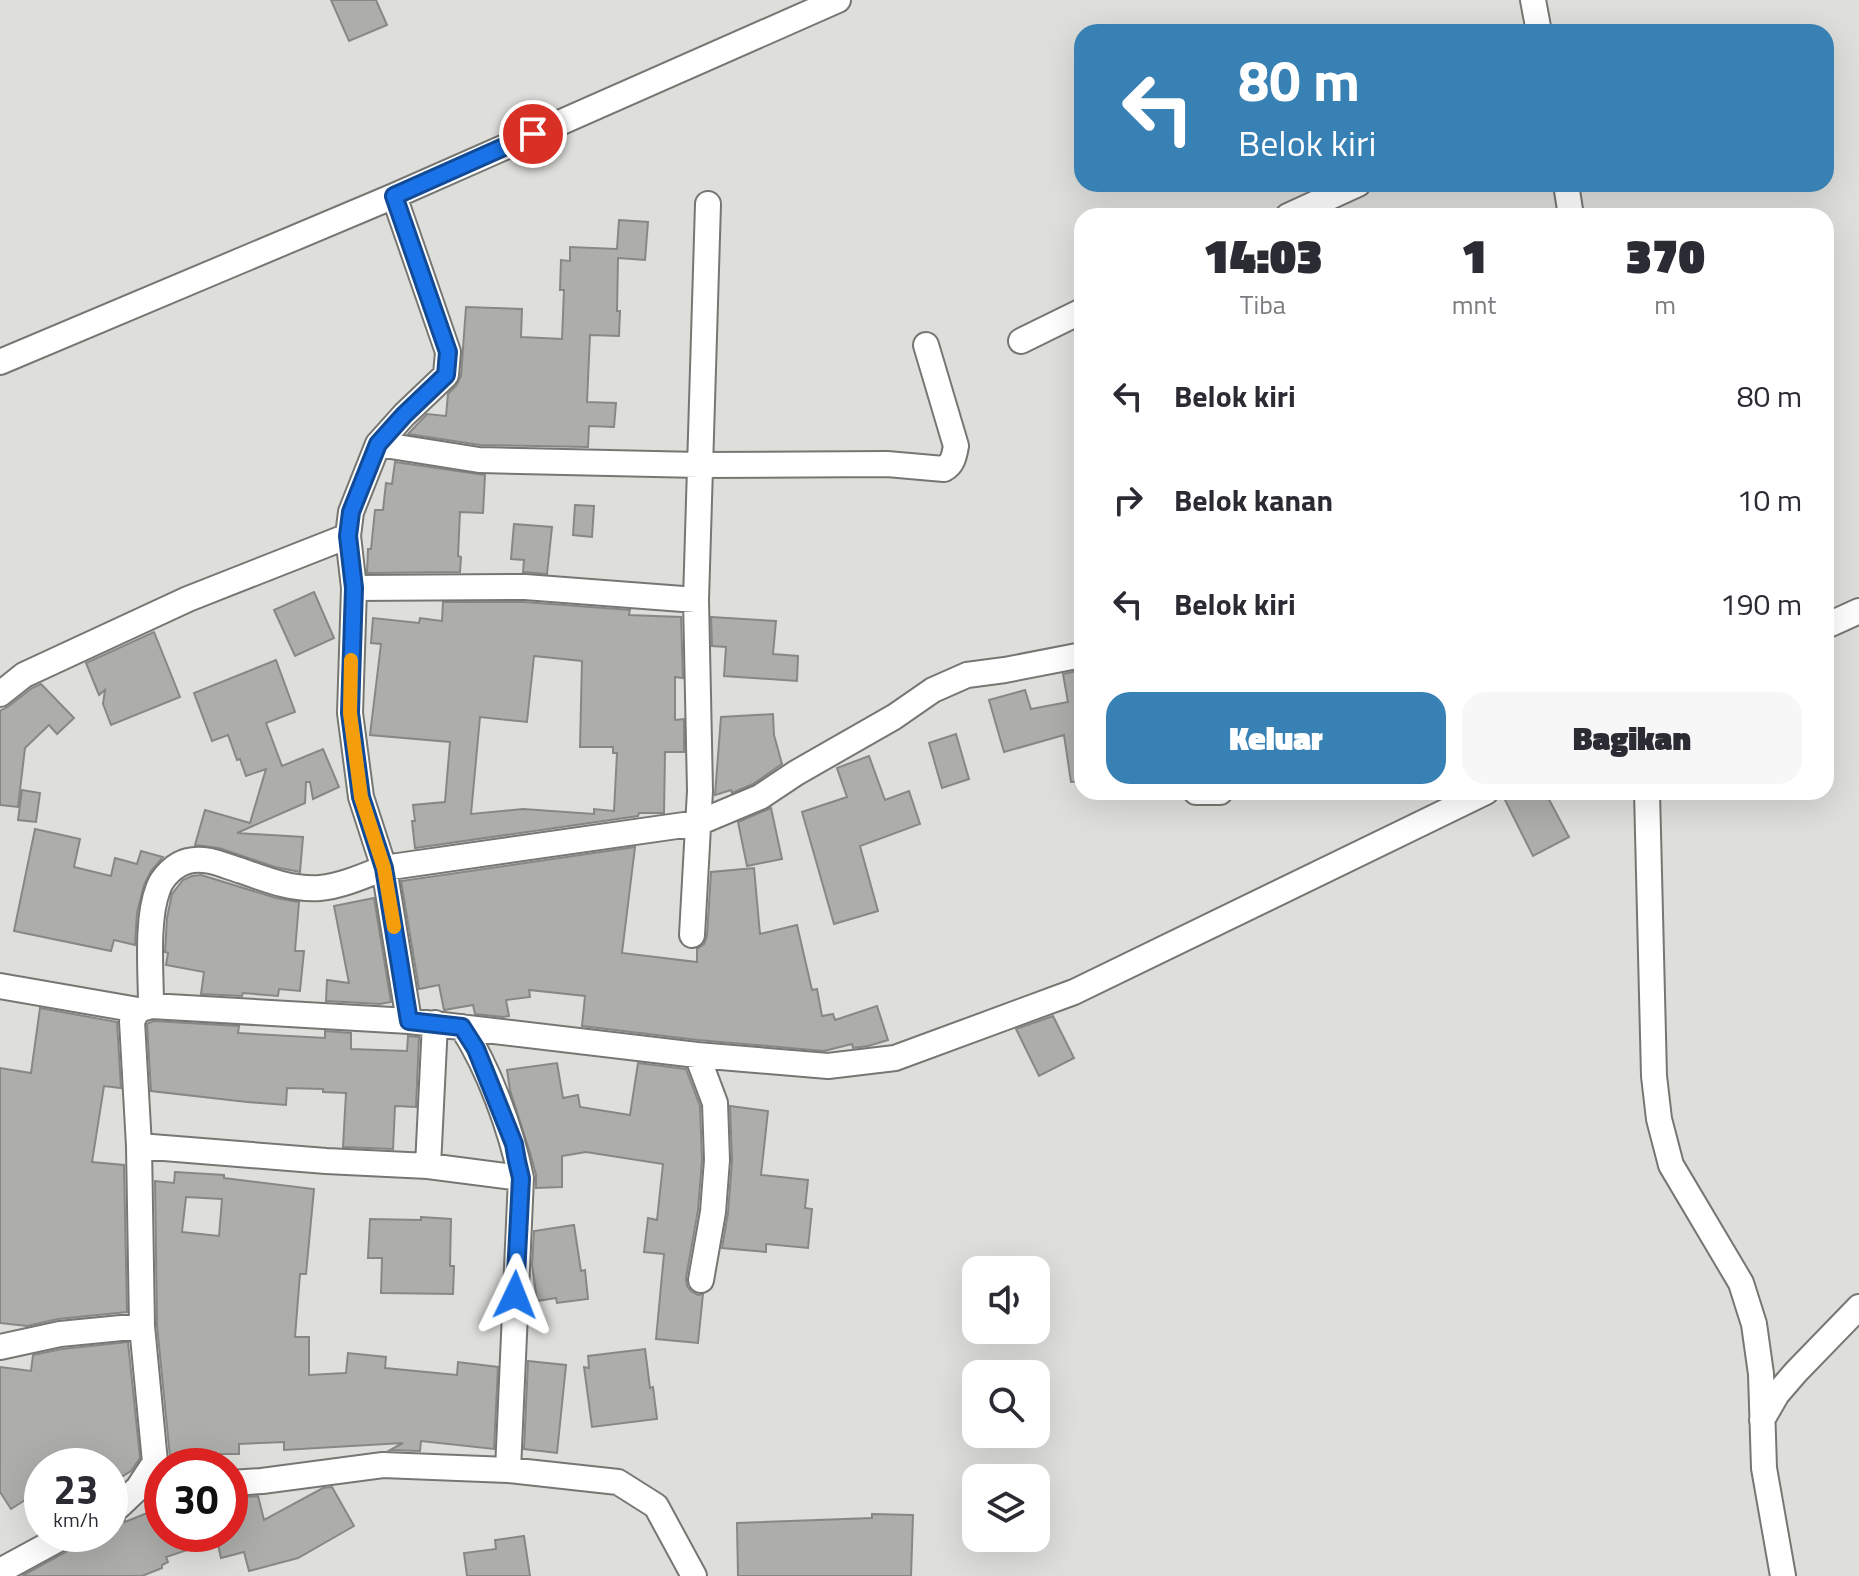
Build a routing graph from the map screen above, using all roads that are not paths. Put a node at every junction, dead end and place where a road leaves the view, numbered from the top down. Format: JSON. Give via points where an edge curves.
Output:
{"nodes":[{"id":1,"x":838,"y":0,"type":"edge"},
{"id":2,"x":1533,"y":0,"type":"edge"},
{"id":3,"x":1538,"y":24,"type":"edge"},
{"id":4,"x":1340,"y":192,"type":"edge"},
{"id":5,"x":394,"y":196,"type":"junction"},
{"id":6,"x":708,"y":204,"type":"dead end"},
{"id":7,"x":1306,"y":208,"type":"edge"},
{"id":8,"x":1074,"y":315,"type":"edge"},
{"id":9,"x":1021,"y":341,"type":"dead end"},
{"id":10,"x":926,"y":345,"type":"dead end"},
{"id":11,"x":0,"y":362,"type":"edge"},
{"id":12,"x":378,"y":444,"type":"junction"},
{"id":13,"x":699,"y":465,"type":"junction"},
{"id":14,"x":348,"y":536,"type":"junction"},
{"id":15,"x":354,"y":588,"type":"junction"},
{"id":16,"x":696,"y":600,"type":"junction"},
{"id":17,"x":1859,"y":611,"type":"edge"},
{"id":18,"x":1834,"y":622,"type":"edge"},
{"id":19,"x":1074,"y":657,"type":"edge"},
{"id":20,"x":0,"y":694,"type":"edge"},
{"id":21,"x":1470,"y":800,"type":"edge"},
{"id":22,"x":1647,"y":800,"type":"edge"},
{"id":23,"x":698,"y":823,"type":"junction"},
{"id":24,"x":384,"y":868,"type":"junction"},
{"id":25,"x":692,"y":935,"type":"dead end"},
{"id":26,"x":0,"y":986,"type":"edge"},
{"id":27,"x":144,"y":1008,"type":"junction"},
{"id":28,"x":409,"y":1021,"type":"junction"},
{"id":29,"x":435,"y":1023,"type":"junction"},
{"id":30,"x":462,"y":1027,"type":"junction"},
{"id":31,"x":697,"y":1055,"type":"junction"},
{"id":32,"x":139,"y":1146,"type":"junction"},
{"id":33,"x":428,"y":1166,"type":"junction"},
{"id":34,"x":521,"y":1178,"type":"junction"},
{"id":35,"x":701,"y":1280,"type":"dead end"},
{"id":36,"x":1859,"y":1307,"type":"edge"},
{"id":37,"x":142,"y":1326,"type":"junction"},
{"id":38,"x":0,"y":1347,"type":"edge"},
{"id":39,"x":1761,"y":1421,"type":"junction"},
{"id":40,"x":154,"y":1448,"type":"edge"},
{"id":41,"x":508,"y":1470,"type":"junction"},
{"id":42,"x":248,"y":1482,"type":"edge"},
{"id":43,"x":35,"y":1552,"type":"edge"},
{"id":44,"x":0,"y":1571,"type":"edge"},
{"id":45,"x":694,"y":1576,"type":"edge"},
{"id":46,"x":1783,"y":1576,"type":"edge"}],
"edges":[{"from":1,"to":5,"type":"street"},
{"from":2,"to":3,"type":"street"},
{"from":4,"to":7,"type":"street"},
{"from":5,"to":11,"type":"street"},
{"from":5,"to":12,"type":"street","via":[[448,352],[446,375]]},
{"from":6,"to":13,"type":"street"},
{"from":8,"to":9,"type":"street"},
{"from":10,"to":13,"type":"street","via":[[956,446],[944,469],[887,464]]},
{"from":12,"to":13,"type":"street","via":[[479,460]]},
{"from":12,"to":14,"type":"street","via":[[351,512]]},
{"from":13,"to":16,"type":"street"},
{"from":14,"to":15,"type":"street"},
{"from":14,"to":20,"type":"street","via":[[174,605],[24,675]]},
{"from":15,"to":16,"type":"street","via":[[525,587]]},
{"from":15,"to":24,"type":"street","via":[[350,713],[361,797]]},
{"from":16,"to":23,"type":"street"},
{"from":17,"to":18,"type":"street"},
{"from":19,"to":23,"type":"street","via":[[967,675],[933,690],[760,797]]},
{"from":21,"to":31,"type":"street","via":[[1074,992],[895,1058],[828,1066]]},
{"from":22,"to":39,"type":"street","via":[[1659,1119],[1671,1165],[1741,1283],[1754,1324]]},
{"from":23,"to":24,"type":"street"},
{"from":23,"to":25,"type":"street"},
{"from":24,"to":27,"type":"street","via":[[320,888],[286,886],[207,860],[176,866],[158,887]]},
{"from":24,"to":28,"type":"street"},
{"from":26,"to":27,"type":"street"},
{"from":27,"to":28,"type":"street"},
{"from":27,"to":32,"type":"street","via":[[132,1021]]},
{"from":28,"to":29,"type":"street"},
{"from":29,"to":30,"type":"street"},
{"from":29,"to":33,"type":"street"},
{"from":30,"to":31,"type":"street"},
{"from":30,"to":34,"type":"street","via":[[514,1144]]},
{"from":31,"to":35,"type":"street","via":[[715,1103],[717,1160]]},
{"from":32,"to":33,"type":"street"},
{"from":32,"to":37,"type":"street"},
{"from":33,"to":34,"type":"street"},
{"from":34,"to":41,"type":"street"},
{"from":36,"to":39,"type":"street","via":[[1777,1394]]},
{"from":37,"to":38,"type":"street","via":[[60,1334]]},
{"from":37,"to":40,"type":"street"},
{"from":39,"to":46,"type":"street"},
{"from":41,"to":42,"type":"street","via":[[383,1465]]},
{"from":41,"to":45,"type":"street","via":[[618,1482],[656,1506]]},
{"from":43,"to":44,"type":"street"}]}
